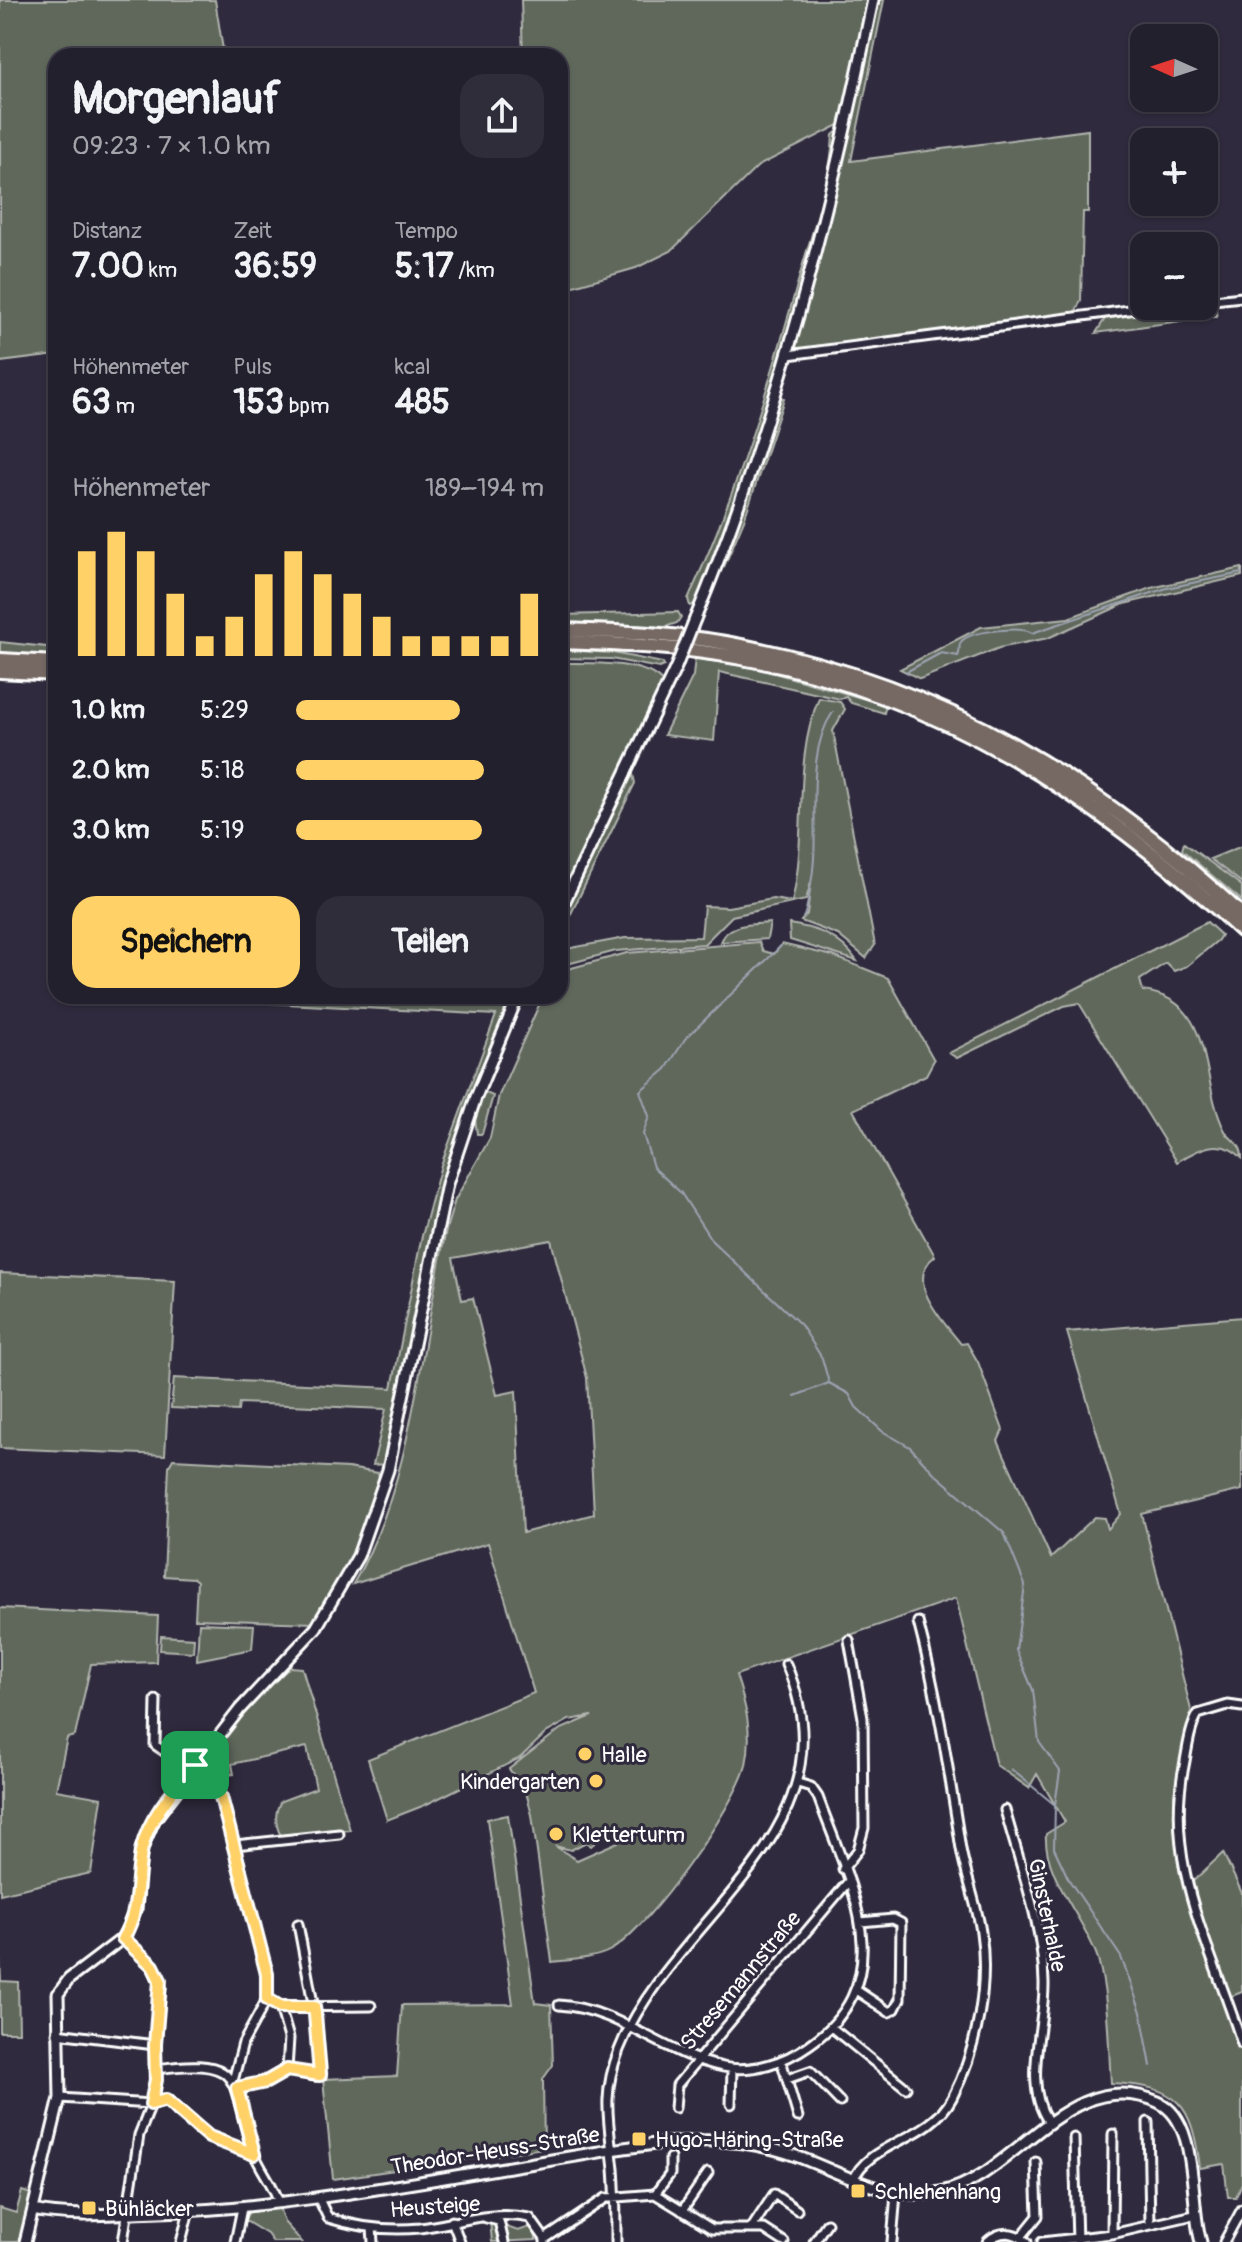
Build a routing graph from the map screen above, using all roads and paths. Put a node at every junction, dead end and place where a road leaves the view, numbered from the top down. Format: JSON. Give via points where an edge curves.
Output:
{"nodes":[{"id":1,"x":873,"y":0,"type":"edge"},
{"id":2,"x":1242,"y":297,"type":"edge"},
{"id":3,"x":1218,"y":300,"type":"edge"},
{"id":4,"x":1130,"y":310,"type":"edge"},
{"id":5,"x":788,"y":355,"type":"junction"},
{"id":6,"x":568,"y":630,"type":"edge"},
{"id":7,"x":568,"y":642,"type":"edge"},
{"id":8,"x":0,"y":660,"type":"edge"},
{"id":9,"x":48,"y":663,"type":"edge"},
{"id":10,"x":0,"y":671,"type":"edge"},
{"id":11,"x":48,"y":674,"type":"edge"},
{"id":12,"x":568,"y":894,"type":"edge"},
{"id":13,"x":1242,"y":915,"type":"edge"},
{"id":14,"x":1242,"y":931,"type":"edge"},
{"id":15,"x":515,"y":1004,"type":"edge"},
{"id":16,"x":918,"y":1622,"type":"dead end"},
{"id":17,"x":849,"y":1640,"type":"dead end"},
{"id":18,"x":786,"y":1664,"type":"dead end"},
{"id":19,"x":156,"y":1700,"type":"dead end"},
{"id":20,"x":1242,"y":1707,"type":"edge"},
{"id":21,"x":193,"y":1768,"type":"junction"},
{"id":22,"x":798,"y":1783,"type":"junction"},
{"id":23,"x":1005,"y":1810,"type":"dead end"},
{"id":24,"x":339,"y":1834,"type":"dead end"},
{"id":25,"x":235,"y":1845,"type":"junction"},
{"id":26,"x":843,"y":1869,"type":"junction"},
{"id":27,"x":848,"y":1882,"type":"junction"},
{"id":28,"x":861,"y":1922,"type":"junction"},
{"id":29,"x":298,"y":1924,"type":"dead end"},
{"id":30,"x":123,"y":1938,"type":"junction"},
{"id":31,"x":856,"y":1990,"type":"junction"},
{"id":32,"x":267,"y":1999,"type":"junction"},
{"id":33,"x":559,"y":2005,"type":"dead end"},
{"id":34,"x":371,"y":2006,"type":"dead end"},
{"id":35,"x":280,"y":2007,"type":"junction"},
{"id":36,"x":314,"y":2007,"type":"junction"},
{"id":37,"x":631,"y":2026,"type":"junction"},
{"id":38,"x":831,"y":2027,"type":"junction"},
{"id":39,"x":57,"y":2033,"type":"junction"},
{"id":40,"x":1242,"y":2044,"type":"edge"},
{"id":41,"x":155,"y":2045,"type":"junction"},
{"id":42,"x":698,"y":2058,"type":"junction"},
{"id":43,"x":781,"y":2060,"type":"junction"},
{"id":44,"x":157,"y":2069,"type":"junction"},
{"id":45,"x":732,"y":2069,"type":"junction"},
{"id":46,"x":287,"y":2070,"type":"junction"},
{"id":47,"x":787,"y":2079,"type":"junction"},
{"id":48,"x":235,"y":2084,"type":"junction"},
{"id":49,"x":906,"y":2088,"type":"dead end"},
{"id":50,"x":60,"y":2098,"type":"junction"},
{"id":51,"x":840,"y":2102,"type":"dead end"},
{"id":52,"x":151,"y":2104,"type":"junction"},
{"id":53,"x":731,"y":2104,"type":"dead end"},
{"id":54,"x":675,"y":2108,"type":"dead end"},
{"id":55,"x":798,"y":2117,"type":"dead end"},
{"id":56,"x":1048,"y":2121,"type":"junction"},
{"id":57,"x":1148,"y":2122,"type":"dead end"},
{"id":58,"x":1113,"y":2134,"type":"dead end"},
{"id":59,"x":1074,"y":2138,"type":"dead end"},
{"id":60,"x":611,"y":2149,"type":"junction"},
{"id":61,"x":254,"y":2154,"type":"junction"},
{"id":62,"x":670,"y":2158,"type":"dead end"},
{"id":63,"x":1036,"y":2162,"type":"dead end"},
{"id":64,"x":708,"y":2173,"type":"dead end"},
{"id":65,"x":853,"y":2181,"type":"junction"},
{"id":66,"x":896,"y":2193,"type":"junction"},
{"id":67,"x":615,"y":2194,"type":"junction"},
{"id":68,"x":655,"y":2194,"type":"junction"},
{"id":69,"x":318,"y":2197,"type":"junction"},
{"id":70,"x":279,"y":2203,"type":"junction"},
{"id":71,"x":242,"y":2208,"type":"junction"},
{"id":72,"x":1242,"y":2209,"type":"edge"},
{"id":73,"x":33,"y":2210,"type":"junction"},
{"id":74,"x":797,"y":2210,"type":"dead end"},
{"id":75,"x":189,"y":2211,"type":"junction"},
{"id":76,"x":682,"y":2211,"type":"junction"},
{"id":77,"x":129,"y":2213,"type":"junction"},
{"id":78,"x":1194,"y":2215,"type":"junction"},
{"id":79,"x":480,"y":2216,"type":"junction"},
{"id":80,"x":452,"y":2221,"type":"junction"},
{"id":81,"x":827,"y":2223,"type":"dead end"},
{"id":82,"x":1150,"y":2225,"type":"junction"},
{"id":83,"x":372,"y":2228,"type":"junction"},
{"id":84,"x":751,"y":2229,"type":"junction"},
{"id":85,"x":1112,"y":2234,"type":"junction"},
{"id":86,"x":545,"y":2240,"type":"edge"},
{"id":87,"x":1024,"y":2240,"type":"edge"},
{"id":88,"x":1077,"y":2241,"type":"edge"},
{"id":89,"x":25,"y":2242,"type":"edge"},
{"id":90,"x":123,"y":2242,"type":"edge"},
{"id":91,"x":181,"y":2242,"type":"edge"},
{"id":92,"x":235,"y":2242,"type":"edge"},
{"id":93,"x":373,"y":2242,"type":"edge"},
{"id":94,"x":460,"y":2242,"type":"edge"},
{"id":95,"x":504,"y":2242,"type":"edge"},
{"id":96,"x":616,"y":2242,"type":"edge"},
{"id":97,"x":784,"y":2242,"type":"edge"},
{"id":98,"x":814,"y":2242,"type":"edge"},
{"id":99,"x":892,"y":2242,"type":"edge"},
{"id":100,"x":987,"y":2242,"type":"edge"},
{"id":101,"x":1042,"y":2242,"type":"edge"},
{"id":102,"x":1201,"y":2242,"type":"edge"},
{"id":103,"x":1224,"y":2242,"type":"edge"}],
"edges":[{"from":1,"to":5,"type":"street","via":[[825,218]]},
{"from":2,"to":3,"type":"street"},
{"from":4,"to":5,"type":"street"},
{"from":5,"to":12,"type":"street","bridge":true,"via":[[676,667]]},
{"from":6,"to":13,"type":"highway","via":[[634,632],[745,646],[917,697],[982,727],[1084,786],[1184,862]]},
{"from":7,"to":14,"type":"highway","via":[[743,658],[842,682],[909,707],[1073,793],[1179,873]]},
{"from":8,"to":9,"type":"highway"},
{"from":10,"to":11,"type":"highway"},
{"from":15,"to":21,"type":"street","via":[[447,1184],[388,1470],[358,1556],[329,1609]]},
{"from":16,"to":65,"type":"street","via":[[981,1935],[981,2002],[963,2069],[945,2110],[922,2131],[865,2160]]},
{"from":17,"to":26,"type":"street","via":[[863,1718],[864,1828],[858,1850]]},
{"from":18,"to":22,"type":"street","via":[[802,1724]]},
{"from":19,"to":21,"type":"street","via":[[155,1745]]},
{"from":20,"to":40,"type":"street","via":[[1228,1705],[1198,1714],[1177,1813],[1190,1901]]},
{"from":21,"to":25,"type":"street","via":[[217,1787]]},
{"from":21,"to":30,"type":"street","via":[[145,1838],[136,1909]]},
{"from":22,"to":26,"type":"street","via":[[811,1787],[818,1797]]},
{"from":22,"to":37,"type":"street","via":[[764,1852]]},
{"from":23,"to":56,"type":"street","name":"Ginsterhalde","via":[[1042,1955],[1037,2078]]},
{"from":24,"to":25,"type":"street"},
{"from":25,"to":32,"type":"street","via":[[267,1974]]},
{"from":26,"to":27,"type":"street"},
{"from":27,"to":28,"type":"street"},
{"from":27,"to":42,"type":"street","name":"Stresemannstraße"},
{"from":28,"to":31,"type":"street","via":[[864,1955]]},
{"from":28,"to":31,"type":"street","via":[[901,1923],[900,1999],[889,2012]]},
{"from":29,"to":36,"type":"street"},
{"from":30,"to":39,"type":"street","via":[[61,1988]]},
{"from":30,"to":41,"type":"street","via":[[153,1966],[160,1980]]},
{"from":31,"to":38,"type":"street"},
{"from":32,"to":35,"type":"street"},
{"from":32,"to":48,"type":"street","via":[[243,2043]]},
{"from":33,"to":37,"type":"street","via":[[594,2010]]},
{"from":34,"to":36,"type":"street"},
{"from":35,"to":36,"type":"street"},
{"from":35,"to":46,"type":"street","via":[[289,2038]]},
{"from":36,"to":46,"type":"street","via":[[320,2075]]},
{"from":37,"to":42,"type":"street"},
{"from":37,"to":60,"type":"street","via":[[608,2087]]},
{"from":38,"to":43,"type":"street"},
{"from":38,"to":49,"type":"street"},
{"from":39,"to":41,"type":"street"},
{"from":39,"to":50,"type":"street"},
{"from":41,"to":44,"type":"street"},
{"from":42,"to":45,"type":"street"},
{"from":42,"to":54,"type":"street","name":"Stresemannstraße","via":[[677,2085]]},
{"from":43,"to":45,"type":"street"},
{"from":43,"to":47,"type":"street"},
{"from":44,"to":48,"type":"street","via":[[206,2065]]},
{"from":44,"to":52,"type":"street"},
{"from":45,"to":53,"type":"street"},
{"from":46,"to":48,"type":"street","via":[[266,2082]]},
{"from":47,"to":51,"type":"street","via":[[810,2071]]},
{"from":47,"to":55,"type":"street"},
{"from":48,"to":61,"type":"street"},
{"from":50,"to":52,"type":"street"},
{"from":50,"to":73,"type":"street"},
{"from":52,"to":61,"type":"street","via":[[166,2100],[209,2137]]},
{"from":52,"to":77,"type":"street","via":[[136,2148]]},
{"from":56,"to":66,"type":"street","name":"Theodor-Heuss-Straße","via":[[976,2180],[929,2194]]},
{"from":56,"to":78,"type":"street","name":"Theodor-Heuss-Straße","via":[[1110,2097],[1145,2098],[1167,2107],[1186,2138]]},
{"from":57,"to":82,"type":"street"},
{"from":58,"to":85,"type":"street"},
{"from":59,"to":88,"type":"street"},
{"from":60,"to":65,"type":"street","name":"Theodor-Heuss-Straße","via":[[744,2143],[792,2155]]},
{"from":60,"to":67,"type":"street"},
{"from":60,"to":69,"type":"street","name":"Theodor-Heuss-Straße"},
{"from":61,"to":70,"type":"street"},
{"from":62,"to":68,"type":"street","via":[[670,2174]]},
{"from":63,"to":87,"type":"street","via":[[1038,2216]]},
{"from":64,"to":76,"type":"street"},
{"from":65,"to":66,"type":"street","name":"Theodor-Heuss-Straße"},
{"from":66,"to":99,"type":"street"},
{"from":67,"to":68,"type":"street"},
{"from":67,"to":86,"type":"street"},
{"from":67,"to":96,"type":"street"},
{"from":68,"to":76,"type":"street"},
{"from":69,"to":70,"type":"street","name":"Theodor-Heuss-Straße"},
{"from":69,"to":83,"type":"street","name":"Heusteige","via":[[328,2218]]},
{"from":70,"to":71,"type":"street","name":"Theodor-Heuss-Straße"},
{"from":71,"to":75,"type":"street","name":"Theodor-Heuss-Straße"},
{"from":71,"to":92,"type":"street"},
{"from":72,"to":103,"type":"street"},
{"from":73,"to":77,"type":"street","name":"Theodor-Heuss-Straße"},
{"from":73,"to":89,"type":"street"},
{"from":74,"to":84,"type":"street","via":[[774,2194]]},
{"from":75,"to":77,"type":"street","name":"Theodor-Heuss-Straße"},
{"from":75,"to":91,"type":"street"},
{"from":76,"to":84,"type":"street","via":[[712,2229]]},
{"from":77,"to":90,"type":"street"},
{"from":78,"to":82,"type":"street"},
{"from":78,"to":102,"type":"street","name":"Theodor-Heuss-Straße"},
{"from":79,"to":80,"type":"street","name":"Heusteige"},
{"from":79,"to":86,"type":"street","via":[[530,2218]]},
{"from":79,"to":95,"type":"street","name":"Heusteige","via":[[499,2221]]},
{"from":80,"to":83,"type":"street","name":"Heusteige"},
{"from":80,"to":94,"type":"street"},
{"from":81,"to":98,"type":"street"},
{"from":82,"to":85,"type":"street"},
{"from":83,"to":93,"type":"street"},
{"from":84,"to":97,"type":"street","via":[[764,2229]]},
{"from":85,"to":88,"type":"street"},
{"from":87,"to":100,"type":"street","via":[[1000,2233]]},
{"from":88,"to":101,"type":"street"}]}
